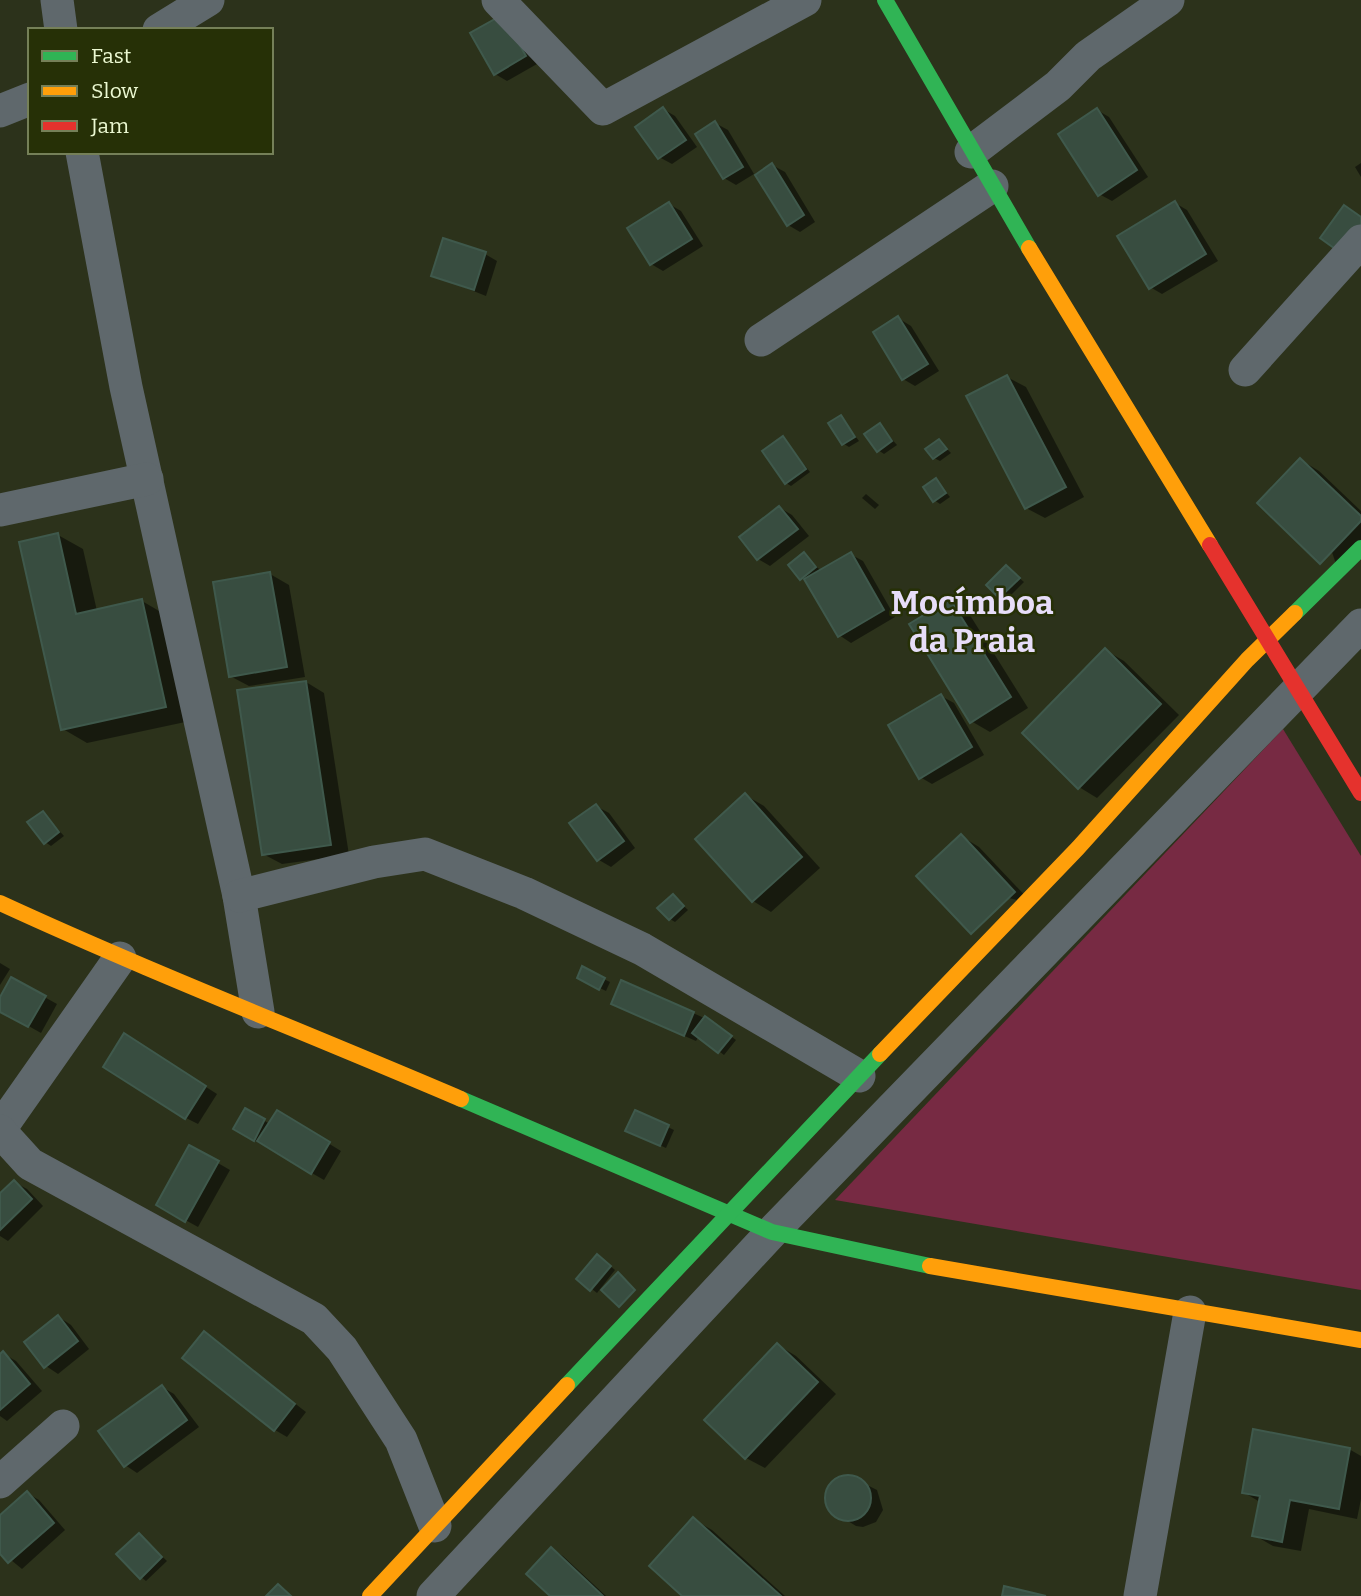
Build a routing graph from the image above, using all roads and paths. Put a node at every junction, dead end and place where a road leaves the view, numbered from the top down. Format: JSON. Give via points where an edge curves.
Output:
{"nodes":[{"id":1,"x":57,"y":0,"type":"edge"},
{"id":2,"x":208,"y":0,"type":"edge"},
{"id":3,"x":498,"y":0,"type":"edge"},
{"id":4,"x":805,"y":0,"type":"edge"},
{"id":5,"x":885,"y":0,"type":"edge"},
{"id":6,"x":1168,"y":0,"type":"edge"},
{"id":7,"x":61,"y":28,"type":"edge"},
{"id":8,"x":162,"y":28,"type":"edge"},
{"id":9,"x":28,"y":100,"type":"edge"},
{"id":10,"x":0,"y":111,"type":"edge"},
{"id":11,"x":971,"y":152,"type":"junction"},
{"id":12,"x":82,"y":154,"type":"edge"},
{"id":13,"x":992,"y":186,"type":"junction"},
{"id":14,"x":1361,"y":241,"type":"edge"},
{"id":15,"x":761,"y":340,"type":"dead end"},
{"id":16,"x":1245,"y":370,"type":"dead end"},
{"id":17,"x":146,"y":479,"type":"junction"},
{"id":18,"x":0,"y":510,"type":"edge"},
{"id":19,"x":1361,"y":548,"type":"edge"},
{"id":20,"x":1361,"y":625,"type":"edge"},
{"id":21,"x":1267,"y":640,"type":"junction"},
{"id":22,"x":1299,"y":689,"type":"junction"},
{"id":23,"x":1361,"y":793,"type":"edge"},
{"id":24,"x":239,"y":896,"type":"junction"},
{"id":25,"x":0,"y":903,"type":"edge"},
{"id":26,"x":120,"y":958,"type":"junction"},
{"id":27,"x":258,"y":1012,"type":"junction"},
{"id":28,"x":859,"y":1076,"type":"junction"},
{"id":29,"x":0,"y":1130,"type":"edge"},
{"id":30,"x":728,"y":1213,"type":"junction"},
{"id":31,"x":772,"y":1232,"type":"junction"},
{"id":32,"x":1190,"y":1312,"type":"junction"},
{"id":33,"x":1361,"y":1340,"type":"edge"},
{"id":34,"x":63,"y":1426,"type":"dead end"},
{"id":35,"x":0,"y":1482,"type":"edge"},
{"id":36,"x":463,"y":1496,"type":"junction"},
{"id":37,"x":498,"y":1526,"type":"junction"},
{"id":38,"x":435,"y":1527,"type":"junction"},
{"id":39,"x":370,"y":1596,"type":"edge"},
{"id":40,"x":433,"y":1596,"type":"edge"},
{"id":41,"x":1140,"y":1596,"type":"edge"}],
"edges":[{"from":1,"to":7,"type":"street"},
{"from":2,"to":8,"type":"street"},
{"from":3,"to":4,"type":"street","via":[[603,109]]},
{"from":5,"to":11,"type":"street"},
{"from":6,"to":11,"type":"street","via":[[1088,56],[1058,86]]},
{"from":9,"to":10,"type":"street"},
{"from":11,"to":13,"type":"street"},
{"from":12,"to":17,"type":"street"},
{"from":13,"to":15,"type":"street"},
{"from":13,"to":21,"type":"street"},
{"from":14,"to":16,"type":"street"},
{"from":17,"to":18,"type":"street"},
{"from":17,"to":24,"type":"street"},
{"from":19,"to":21,"type":"street"},
{"from":20,"to":22,"type":"street"},
{"from":21,"to":22,"type":"street"},
{"from":21,"to":28,"type":"street","via":[[1078,848]]},
{"from":22,"to":23,"type":"street"},
{"from":22,"to":31,"type":"street"},
{"from":24,"to":27,"type":"street"},
{"from":24,"to":28,"type":"street","via":[[425,854],[524,893],[642,949]]},
{"from":25,"to":26,"type":"street"},
{"from":26,"to":27,"type":"street"},
{"from":26,"to":29,"type":"street"},
{"from":27,"to":30,"type":"street"},
{"from":28,"to":30,"type":"street"},
{"from":29,"to":38,"type":"street","via":[[30,1164],[314,1319],[342,1349],[401,1440]]},
{"from":30,"to":31,"type":"street"},
{"from":30,"to":36,"type":"street"},
{"from":31,"to":32,"type":"street","via":[[970,1275]]},
{"from":31,"to":37,"type":"street"},
{"from":32,"to":33,"type":"street"},
{"from":32,"to":41,"type":"street"},
{"from":34,"to":35,"type":"street"},
{"from":36,"to":37,"type":"street"},
{"from":36,"to":38,"type":"street"},
{"from":37,"to":40,"type":"street"},
{"from":38,"to":39,"type":"street"}]}
